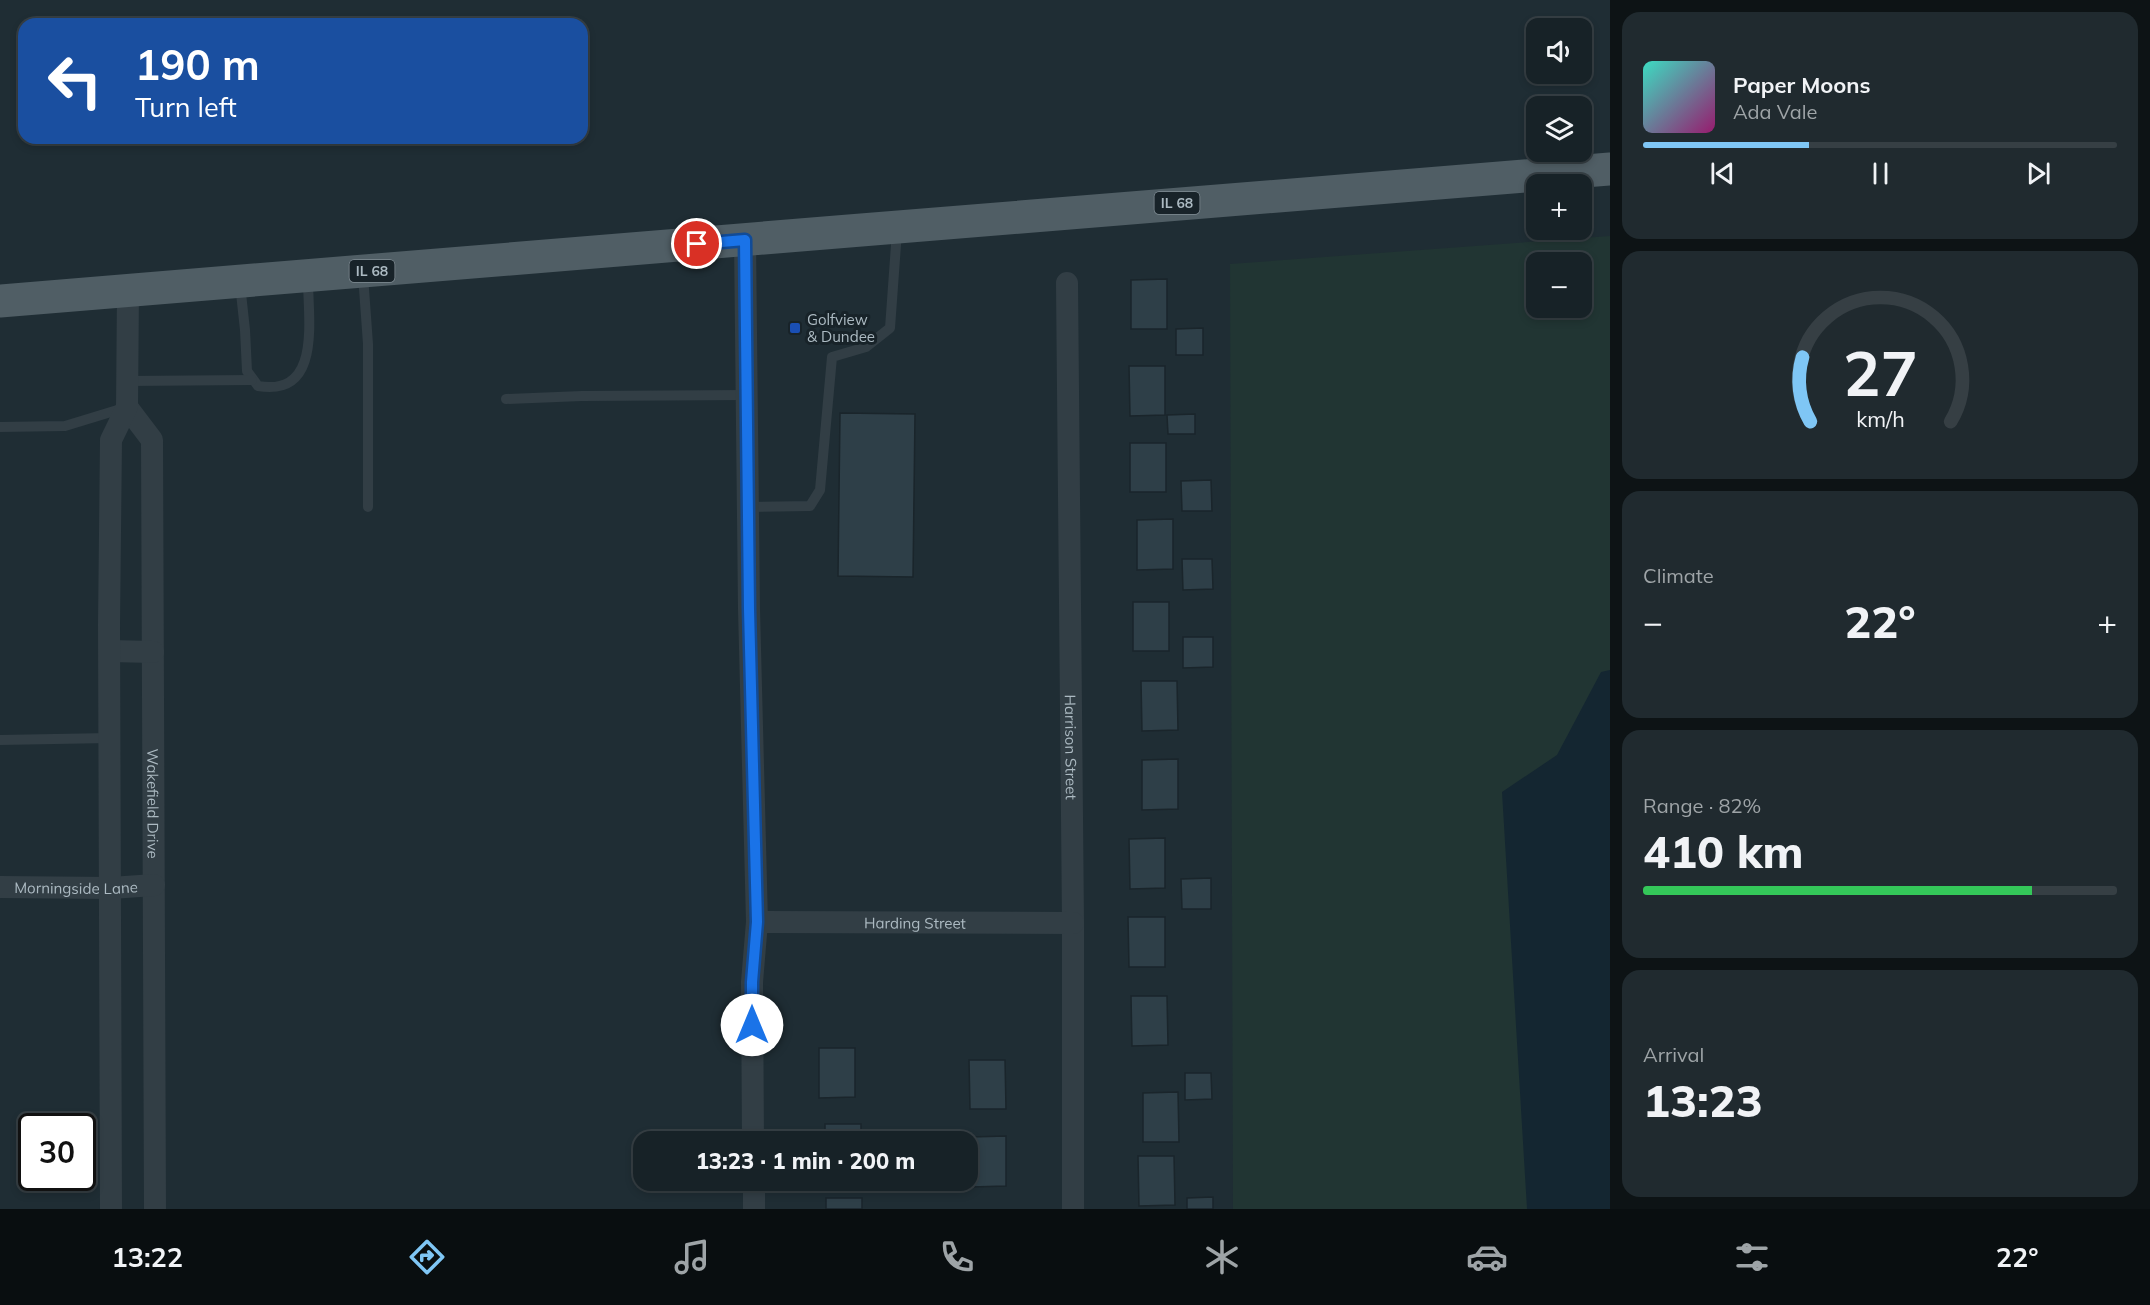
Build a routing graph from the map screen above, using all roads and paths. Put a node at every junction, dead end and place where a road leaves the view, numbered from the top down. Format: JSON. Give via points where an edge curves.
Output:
{"nodes":[{"id":1,"x":1610,"y":169,"type":"edge"},
{"id":2,"x":897,"y":227,"type":"junction"},
{"id":3,"x":745,"y":240,"type":"junction"},
{"id":4,"x":363,"y":272,"type":"junction"},
{"id":5,"x":308,"y":276,"type":"junction"},
{"id":6,"x":239,"y":282,"type":"junction"},
{"id":7,"x":1067,"y":283,"type":"dead end"},
{"id":8,"x":128,"y":291,"type":"junction"},
{"id":9,"x":0,"y":301,"type":"edge"},
{"id":10,"x":252,"y":380,"type":"junction"},
{"id":11,"x":127,"y":381,"type":"junction"},
{"id":12,"x":747,"y":395,"type":"junction"},
{"id":13,"x":506,"y":399,"type":"dead end"},
{"id":14,"x":127,"y":407,"type":"junction"},
{"id":15,"x":0,"y":427,"type":"edge"},
{"id":16,"x":368,"y":507,"type":"dead end"},
{"id":17,"x":748,"y":507,"type":"junction"},
{"id":18,"x":110,"y":651,"type":"junction"},
{"id":19,"x":153,"y":652,"type":"junction"},
{"id":20,"x":110,"y":738,"type":"junction"},
{"id":21,"x":0,"y":740,"type":"edge"},
{"id":22,"x":154,"y":885,"type":"junction"},
{"id":23,"x":0,"y":887,"type":"edge"},
{"id":24,"x":111,"y":888,"type":"junction"},
{"id":25,"x":757,"y":922,"type":"junction"},
{"id":26,"x":1073,"y":923,"type":"junction"},
{"id":27,"x":753,"y":1131,"type":"edge"},
{"id":28,"x":754,"y":1191,"type":"edge"},
{"id":29,"x":111,"y":1209,"type":"edge"},
{"id":30,"x":155,"y":1209,"type":"edge"},
{"id":31,"x":754,"y":1209,"type":"edge"},
{"id":32,"x":1073,"y":1209,"type":"edge"}],
"edges":[{"from":1,"to":2,"type":"main road","number":"IL 68"},
{"from":2,"to":3,"type":"main road","number":"IL 68"},
{"from":2,"to":17,"type":"lane","via":[[890,328],[866,347],[832,357],[820,490],[810,506]]},
{"from":3,"to":4,"type":"main road","number":"IL 68"},
{"from":3,"to":12,"type":"street"},
{"from":4,"to":5,"type":"main road","number":"IL 68"},
{"from":4,"to":16,"type":"lane","via":[[368,344]]},
{"from":5,"to":6,"type":"main road","number":"IL 68"},
{"from":5,"to":10,"type":"lane","via":[[304,367],[281,387],[258,386]]},
{"from":6,"to":8,"type":"main road","number":"IL 68"},
{"from":6,"to":10,"type":"lane","via":[[245,360]]},
{"from":7,"to":26,"type":"street","name":"Harrison Street"},
{"from":8,"to":9,"type":"main road","number":"IL 68"},
{"from":8,"to":11,"type":"street"},
{"from":10,"to":11,"type":"lane"},
{"from":11,"to":14,"type":"street"},
{"from":12,"to":13,"type":"lane"},
{"from":12,"to":17,"type":"street"},
{"from":14,"to":15,"type":"lane","via":[[65,426]]},
{"from":14,"to":18,"type":"street","via":[[111,440]]},
{"from":14,"to":19,"type":"street","name":"Wakefield Drive","via":[[152,440]]},
{"from":17,"to":25,"type":"street"},
{"from":18,"to":19,"type":"street"},
{"from":18,"to":20,"type":"street"},
{"from":19,"to":22,"type":"street","name":"Wakefield Drive"},
{"from":20,"to":21,"type":"lane"},
{"from":20,"to":24,"type":"street"},
{"from":22,"to":24,"type":"street","name":"Morningside Lane"},
{"from":22,"to":30,"type":"street","name":"Wakefield Drive"},
{"from":23,"to":24,"type":"street","name":"Morningside Lane"},
{"from":24,"to":29,"type":"street"},
{"from":25,"to":26,"type":"street","name":"Harding Street"},
{"from":25,"to":27,"type":"street","via":[[752,982]]},
{"from":26,"to":32,"type":"street","name":"Harrison Street"},
{"from":28,"to":31,"type":"street"}]}
